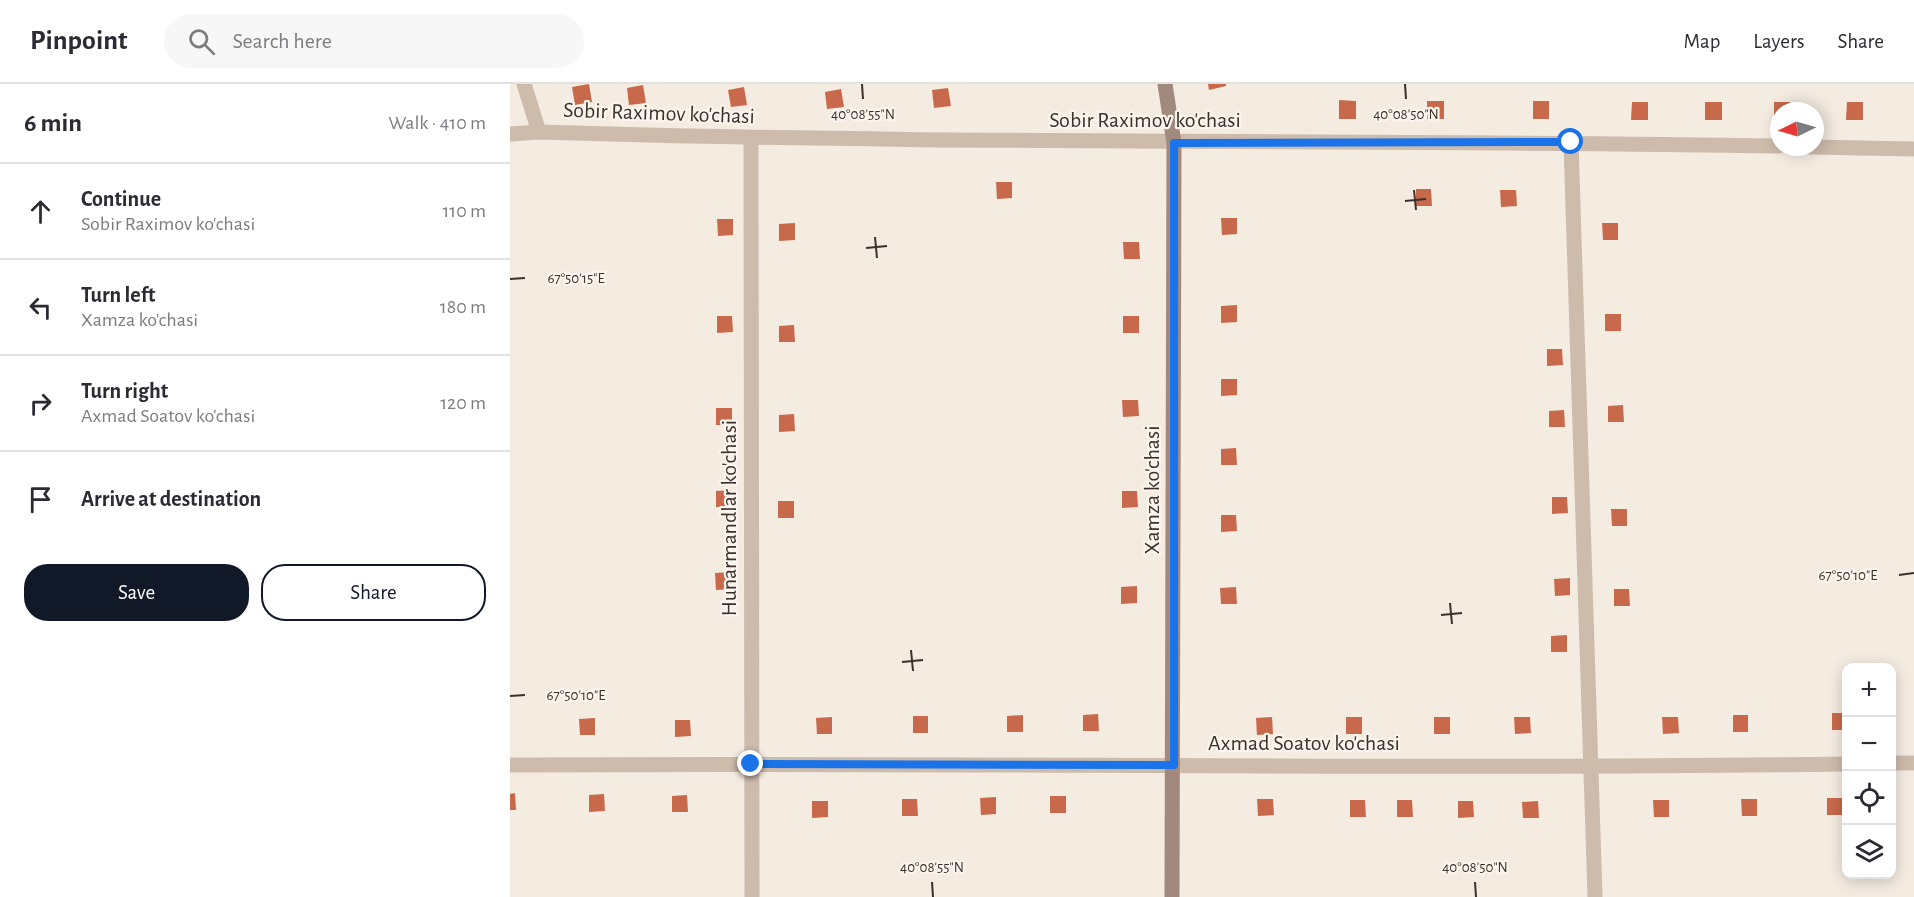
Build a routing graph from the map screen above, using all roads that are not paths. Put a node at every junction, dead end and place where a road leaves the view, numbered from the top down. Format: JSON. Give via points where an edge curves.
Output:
{"nodes":[{"id":1,"x":524,"y":84,"type":"edge"},
{"id":2,"x":1165,"y":84,"type":"edge"},
{"id":3,"x":539,"y":132,"type":"junction"},
{"id":4,"x":510,"y":134,"type":"edge"},
{"id":5,"x":751,"y":139,"type":"junction"},
{"id":6,"x":1571,"y":142,"type":"junction"},
{"id":7,"x":1174,"y":143,"type":"junction"},
{"id":8,"x":1770,"y":146,"type":"edge"},
{"id":9,"x":1824,"y":147,"type":"edge"},
{"id":10,"x":1914,"y":149,"type":"edge"},
{"id":11,"x":1896,"y":763,"type":"edge"},
{"id":12,"x":1914,"y":763,"type":"edge"},
{"id":13,"x":751,"y":764,"type":"junction"},
{"id":14,"x":1842,"y":764,"type":"edge"},
{"id":15,"x":510,"y":765,"type":"edge"},
{"id":16,"x":1174,"y":765,"type":"junction"},
{"id":17,"x":1592,"y":767,"type":"junction"},
{"id":18,"x":752,"y":897,"type":"edge"},
{"id":19,"x":1172,"y":897,"type":"edge"},
{"id":20,"x":1594,"y":897,"type":"edge"}],
"edges":[{"from":1,"to":3,"type":"street"},
{"from":2,"to":7,"type":"main road","name":"Xamza ko'chasi"},
{"from":3,"to":4,"type":"street","name":"Sobir Raximov ko'chasi"},
{"from":3,"to":5,"type":"street","name":"Sobir Raximov ko'chasi"},
{"from":5,"to":7,"type":"street","name":"Sobir Raximov ko'chasi"},
{"from":5,"to":13,"type":"street","name":"Hunarmandlar ko'chasi"},
{"from":6,"to":7,"type":"street","name":"Sobir Raximov ko'chasi"},
{"from":6,"to":8,"type":"street","name":"Sobir Raximov ko'chasi"},
{"from":6,"to":17,"type":"street"},
{"from":7,"to":16,"type":"main road","name":"Xamza ko'chasi"},
{"from":9,"to":10,"type":"street"},
{"from":11,"to":12,"type":"street"},
{"from":13,"to":15,"type":"street","name":"Axmad Soatov ko'chasi"},
{"from":13,"to":16,"type":"street","name":"Axmad Soatov ko'chasi"},
{"from":13,"to":18,"type":"street","name":"Hunarmandlar ko'chasi"},
{"from":14,"to":17,"type":"street","name":"Axmad Soatov ko'chasi"},
{"from":16,"to":17,"type":"street","name":"Axmad Soatov ko'chasi"},
{"from":16,"to":19,"type":"main road","name":"Xamza ko'chasi"},
{"from":17,"to":20,"type":"street"}]}
